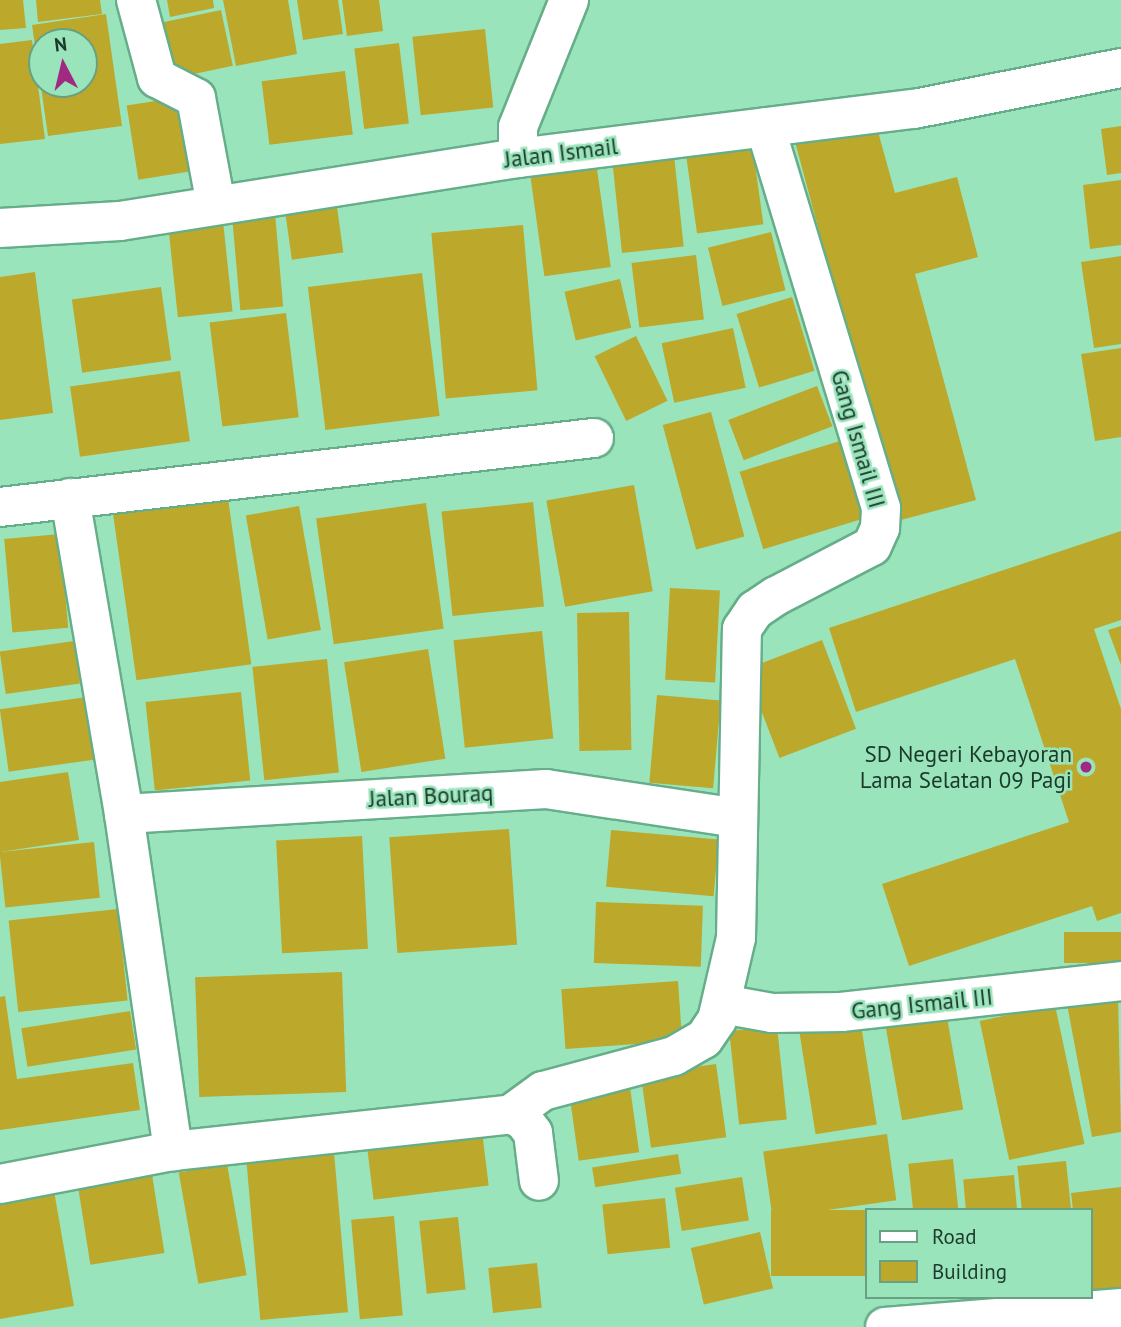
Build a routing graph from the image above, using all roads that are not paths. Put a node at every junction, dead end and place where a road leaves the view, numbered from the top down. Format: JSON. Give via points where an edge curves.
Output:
{"nodes":[{"id":1,"x":136,"y":0,"type":"edge"},
{"id":2,"x":569,"y":0,"type":"edge"},
{"id":3,"x":1121,"y":68,"type":"edge"},
{"id":4,"x":765,"y":127,"type":"junction"},
{"id":5,"x":518,"y":158,"type":"junction"},
{"id":6,"x":216,"y":205,"type":"junction"},
{"id":7,"x":0,"y":228,"type":"edge"},
{"id":8,"x":594,"y":438,"type":"dead end"},
{"id":9,"x":70,"y":498,"type":"junction"},
{"id":10,"x":0,"y":507,"type":"edge"},
{"id":11,"x":124,"y":814,"type":"junction"},
{"id":12,"x":737,"y":818,"type":"junction"},
{"id":13,"x":1121,"y":981,"type":"edge"},
{"id":14,"x":722,"y":1004,"type":"junction"},
{"id":15,"x":511,"y":1114,"type":"junction"},
{"id":16,"x":173,"y":1151,"type":"junction"},
{"id":17,"x":539,"y":1181,"type":"dead end"},
{"id":18,"x":0,"y":1184,"type":"edge"},
{"id":19,"x":1121,"y":1308,"type":"edge"},
{"id":20,"x":885,"y":1327,"type":"edge"}],
"edges":[{"from":1,"to":6,"type":"street","via":[[157,78],[197,98]]},
{"from":2,"to":5,"type":"street","via":[[518,127]]},
{"from":3,"to":4,"type":"street","name":"Jalan Ismail","via":[[914,109]]},
{"from":4,"to":5,"type":"street","name":"Jalan Ismail"},
{"from":4,"to":12,"type":"street","name":"Gang Ismail III","via":[[881,509],[880,528],[872,546],[776,596],[755,610],[742,629]]},
{"from":5,"to":6,"type":"street","name":"Jalan Ismail"},
{"from":6,"to":7,"type":"street","name":"Jalan Ismail","via":[[120,221]]},
{"from":8,"to":9,"type":"street"},
{"from":9,"to":10,"type":"street"},
{"from":9,"to":11,"type":"street"},
{"from":11,"to":12,"type":"street","name":"Jalan Bouraq","via":[[546,789]]},
{"from":11,"to":16,"type":"street"},
{"from":12,"to":14,"type":"street","name":"Gang Ismail III","via":[[736,938]]},
{"from":13,"to":14,"type":"street","name":"Gang Ismail III","via":[[841,1012],[772,1013]]},
{"from":14,"to":15,"type":"street","name":"Gang Ismail III","via":[[717,1020],[692,1048],[543,1091]]},
{"from":15,"to":16,"type":"street"},
{"from":15,"to":17,"type":"street","via":[[533,1133]]},
{"from":16,"to":18,"type":"street"},
{"from":19,"to":20,"type":"street"}]}
